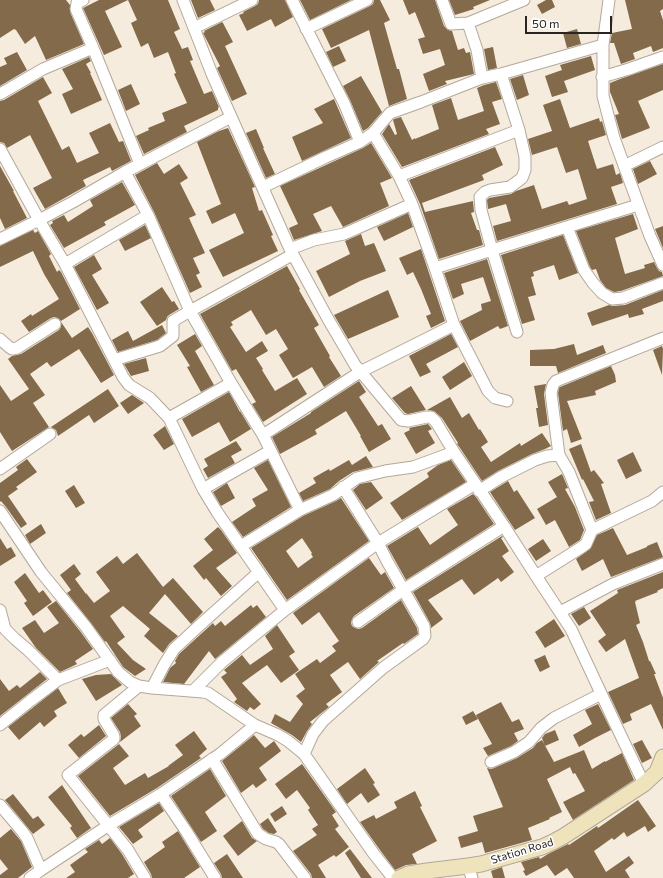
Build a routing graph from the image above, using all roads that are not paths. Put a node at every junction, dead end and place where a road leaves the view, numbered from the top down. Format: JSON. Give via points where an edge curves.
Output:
{"nodes":[{"id":1,"x":83,"y":0,"type":"edge"},
{"id":2,"x":183,"y":0,"type":"edge"},
{"id":3,"x":252,"y":0,"type":"edge"},
{"id":4,"x":292,"y":0,"type":"edge"},
{"id":5,"x":367,"y":0,"type":"edge"},
{"id":6,"x":442,"y":0,"type":"edge"},
{"id":7,"x":524,"y":0,"type":"edge"},
{"id":8,"x":609,"y":0,"type":"edge"},
{"id":9,"x":73,"y":5,"type":"edge"},
{"id":10,"x":468,"y":23,"type":"junction"},
{"id":11,"x":194,"y":28,"type":"junction"},
{"id":12,"x":306,"y":29,"type":"junction"},
{"id":13,"x":602,"y":45,"type":"junction"},
{"id":14,"x":93,"y":48,"type":"junction"},
{"id":15,"x":663,"y":57,"type":"edge"},
{"id":16,"x":501,"y":74,"type":"junction"},
{"id":17,"x":602,"y":77,"type":"junction"},
{"id":18,"x":482,"y":78,"type":"junction"},
{"id":19,"x":0,"y":94,"type":"edge"},
{"id":20,"x":231,"y":117,"type":"junction"},
{"id":21,"x":519,"y":130,"type":"junction"},
{"id":22,"x":373,"y":133,"type":"junction"},
{"id":23,"x":360,"y":142,"type":"junction"},
{"id":24,"x":663,"y":147,"type":"edge"},
{"id":25,"x":0,"y":149,"type":"edge"},
{"id":26,"x":140,"y":164,"type":"junction"},
{"id":27,"x":624,"y":166,"type":"junction"},
{"id":28,"x":125,"y":172,"type":"junction"},
{"id":29,"x":400,"y":176,"type":"junction"},
{"id":30,"x":263,"y":187,"type":"junction"},
{"id":31,"x":412,"y":204,"type":"junction"},
{"id":32,"x":638,"y":204,"type":"junction"},
{"id":33,"x":148,"y":215,"type":"junction"},
{"id":34,"x":39,"y":220,"type":"junction"},
{"id":35,"x":567,"y":226,"type":"junction"},
{"id":36,"x":0,"y":239,"type":"edge"},
{"id":37,"x":492,"y":250,"type":"junction"},
{"id":38,"x":291,"y":252,"type":"junction"},
{"id":39,"x":65,"y":264,"type":"junction"},
{"id":40,"x":663,"y":265,"type":"edge"},
{"id":41,"x":435,"y":268,"type":"junction"},
{"id":42,"x":663,"y":283,"type":"edge"},
{"id":43,"x":190,"y":311,"type":"junction"},
{"id":44,"x":55,"y":324,"type":"dead end"},
{"id":45,"x":454,"y":325,"type":"junction"},
{"id":46,"x":517,"y":332,"type":"dead end"},
{"id":47,"x":663,"y":338,"type":"edge"},
{"id":48,"x":0,"y":339,"type":"edge"},
{"id":49,"x":114,"y":360,"type":"junction"},
{"id":50,"x":360,"y":372,"type":"junction"},
{"id":51,"x":231,"y":383,"type":"junction"},
{"id":52,"x":507,"y":401,"type":"dead end"},
{"id":53,"x":169,"y":418,"type":"junction"},
{"id":54,"x":50,"y":434,"type":"dead end"},
{"id":55,"x":263,"y":435,"type":"junction"},
{"id":56,"x":270,"y":451,"type":"junction"},
{"id":57,"x":454,"y":452,"type":"junction"},
{"id":58,"x":559,"y":456,"type":"junction"},
{"id":59,"x":0,"y":469,"type":"edge"},
{"id":60,"x":343,"y":487,"type":"junction"},
{"id":61,"x":477,"y":488,"type":"junction"},
{"id":62,"x":203,"y":489,"type":"junction"},
{"id":63,"x":663,"y":492,"type":"edge"},
{"id":64,"x":300,"y":510,"type":"junction"},
{"id":65,"x":0,"y":511,"type":"edge"},
{"id":66,"x":504,"y":526,"type":"junction"},
{"id":67,"x":592,"y":530,"type":"junction"},
{"id":68,"x":378,"y":544,"type":"junction"},
{"id":69,"x":241,"y":546,"type":"junction"},
{"id":70,"x":663,"y":564,"type":"edge"},
{"id":71,"x":259,"y":572,"type":"junction"},
{"id":72,"x":536,"y":576,"type":"junction"},
{"id":73,"x":403,"y":590,"type":"junction"},
{"id":74,"x":0,"y":610,"type":"edge"},
{"id":75,"x":285,"y":610,"type":"junction"},
{"id":76,"x":560,"y":612,"type":"junction"},
{"id":77,"x":358,"y":622,"type":"dead end"},
{"id":78,"x":110,"y":660,"type":"junction"},
{"id":79,"x":58,"y":680,"type":"junction"},
{"id":80,"x":139,"y":686,"type":"junction"},
{"id":81,"x":152,"y":688,"type":"junction"},
{"id":82,"x":193,"y":691,"type":"junction"},
{"id":83,"x":601,"y":694,"type":"junction"},
{"id":84,"x":0,"y":725,"type":"edge"},
{"id":85,"x":255,"y":725,"type":"junction"},
{"id":86,"x":304,"y":754,"type":"junction"},
{"id":87,"x":663,"y":758,"type":"edge"},
{"id":88,"x":212,"y":759,"type":"junction"},
{"id":89,"x":491,"y":762,"type":"dead end"},
{"id":90,"x":644,"y":784,"type":"junction"},
{"id":91,"x":161,"y":794,"type":"junction"},
{"id":92,"x":0,"y":805,"type":"edge"},
{"id":93,"x":109,"y":825,"type":"junction"},
{"id":94,"x":41,"y":870,"type":"junction"},
{"id":95,"x":470,"y":872,"type":"edge"},
{"id":96,"x":144,"y":875,"type":"edge"},
{"id":97,"x":30,"y":878,"type":"edge"},
{"id":98,"x":132,"y":878,"type":"edge"},
{"id":99,"x":215,"y":878,"type":"edge"},
{"id":100,"x":305,"y":878,"type":"edge"},
{"id":101,"x":393,"y":878,"type":"edge"},
{"id":102,"x":399,"y":878,"type":"edge"}],
"edges":[{"from":1,"to":9,"type":"street"},
{"from":2,"to":11,"type":"street"},
{"from":3,"to":11,"type":"street"},
{"from":4,"to":12,"type":"street"},
{"from":5,"to":12,"type":"street"},
{"from":6,"to":10,"type":"street","via":[[451,24]]},
{"from":7,"to":10,"type":"street"},
{"from":8,"to":13,"type":"street"},
{"from":9,"to":14,"type":"street"},
{"from":10,"to":18,"type":"street","via":[[477,50]]},
{"from":11,"to":20,"type":"street"},
{"from":12,"to":23,"type":"street","via":[[344,103]]},
{"from":13,"to":16,"type":"street"},
{"from":13,"to":17,"type":"street"},
{"from":14,"to":19,"type":"street","via":[[42,70]]},
{"from":14,"to":26,"type":"street"},
{"from":15,"to":17,"type":"street"},
{"from":16,"to":18,"type":"street"},
{"from":16,"to":21,"type":"street"},
{"from":17,"to":27,"type":"street","via":[[603,96]]},
{"from":18,"to":22,"type":"street","via":[[390,113]]},
{"from":20,"to":26,"type":"street"},
{"from":20,"to":30,"type":"street"},
{"from":21,"to":29,"type":"street"},
{"from":21,"to":37,"type":"street","via":[[526,158],[522,178],[510,187],[490,190],[480,196],[481,210]]},
{"from":22,"to":23,"type":"street"},
{"from":22,"to":29,"type":"street"},
{"from":23,"to":30,"type":"street"},
{"from":24,"to":27,"type":"street"},
{"from":25,"to":34,"type":"street"},
{"from":26,"to":28,"type":"street"},
{"from":27,"to":32,"type":"street"},
{"from":28,"to":33,"type":"street"},
{"from":28,"to":34,"type":"street"},
{"from":29,"to":31,"type":"street"},
{"from":30,"to":38,"type":"street"},
{"from":31,"to":38,"type":"street","via":[[344,234],[314,240]]},
{"from":31,"to":41,"type":"street"},
{"from":32,"to":35,"type":"street"},
{"from":32,"to":40,"type":"street"},
{"from":33,"to":39,"type":"street"},
{"from":33,"to":43,"type":"street"},
{"from":34,"to":36,"type":"street"},
{"from":34,"to":39,"type":"street"},
{"from":35,"to":37,"type":"street"},
{"from":35,"to":42,"type":"street","via":[[584,270],[602,293],[612,299],[623,298]]},
{"from":37,"to":41,"type":"street"},
{"from":37,"to":46,"type":"street"},
{"from":38,"to":43,"type":"street"},
{"from":38,"to":50,"type":"street"},
{"from":39,"to":49,"type":"street"},
{"from":41,"to":45,"type":"street"},
{"from":43,"to":49,"type":"street","via":[[174,322],[173,336],[160,346]]},
{"from":43,"to":51,"type":"street"},
{"from":44,"to":48,"type":"street","via":[[17,348],[9,347]]},
{"from":45,"to":50,"type":"street"},
{"from":45,"to":52,"type":"street","via":[[488,391],[495,398]]},
{"from":47,"to":58,"type":"street","via":[[556,381],[551,393]]},
{"from":49,"to":53,"type":"street","via":[[129,385],[150,398]]},
{"from":50,"to":55,"type":"street"},
{"from":50,"to":57,"type":"street","via":[[400,420],[427,417],[433,419]]},
{"from":51,"to":53,"type":"street"},
{"from":51,"to":55,"type":"street"},
{"from":53,"to":62,"type":"street"},
{"from":54,"to":59,"type":"street"},
{"from":55,"to":56,"type":"street"},
{"from":56,"to":62,"type":"street"},
{"from":56,"to":64,"type":"street"},
{"from":57,"to":60,"type":"street","via":[[413,467],[361,477]]},
{"from":57,"to":61,"type":"street"},
{"from":58,"to":61,"type":"street","via":[[546,456],[535,460]]},
{"from":58,"to":67,"type":"street","via":[[569,472]]},
{"from":60,"to":64,"type":"street"},
{"from":60,"to":68,"type":"street"},
{"from":61,"to":66,"type":"street"},
{"from":61,"to":68,"type":"street"},
{"from":62,"to":69,"type":"street"},
{"from":63,"to":67,"type":"street","via":[[652,501]]},
{"from":64,"to":69,"type":"street"},
{"from":65,"to":78,"type":"street","via":[[41,572]]},
{"from":66,"to":72,"type":"street"},
{"from":66,"to":73,"type":"street"},
{"from":67,"to":72,"type":"street","via":[[582,548]]},
{"from":68,"to":73,"type":"street"},
{"from":68,"to":75,"type":"street"},
{"from":69,"to":71,"type":"street"},
{"from":70,"to":76,"type":"street","via":[[613,584]]},
{"from":71,"to":75,"type":"street"},
{"from":71,"to":81,"type":"street","via":[[174,649]]},
{"from":72,"to":76,"type":"street"},
{"from":73,"to":77,"type":"street"},
{"from":73,"to":86,"type":"street","via":[[424,626],[425,636],[323,721],[313,734]]},
{"from":74,"to":79,"type":"street","via":[[5,629]]},
{"from":75,"to":82,"type":"street","via":[[222,662]]},
{"from":76,"to":83,"type":"street","via":[[571,629]]},
{"from":78,"to":79,"type":"street"},
{"from":78,"to":80,"type":"street","via":[[118,672]]},
{"from":79,"to":84,"type":"street"},
{"from":80,"to":81,"type":"street"},
{"from":80,"to":93,"type":"street","via":[[104,715],[114,739],[68,774]]},
{"from":81,"to":82,"type":"street"},
{"from":82,"to":85,"type":"street","via":[[208,693]]},
{"from":83,"to":89,"type":"street","via":[[554,718],[529,742]]},
{"from":83,"to":90,"type":"street"},
{"from":85,"to":86,"type":"street","via":[[278,735]]},
{"from":85,"to":88,"type":"street"},
{"from":86,"to":101,"type":"street"},
{"from":87,"to":90,"type":"main road","name":"Station Road","via":[[657,772]]},
{"from":88,"to":91,"type":"street"},
{"from":88,"to":100,"type":"street","via":[[258,834],[279,844]]},
{"from":90,"to":95,"type":"main road","name":"Station Road","via":[[553,842],[481,864]]},
{"from":91,"to":93,"type":"street"},
{"from":91,"to":99,"type":"street"},
{"from":92,"to":94,"type":"street","via":[[22,831]]},
{"from":93,"to":94,"type":"street"},
{"from":93,"to":96,"type":"street"},
{"from":94,"to":97,"type":"street"},
{"from":95,"to":102,"type":"main road","name":"Station Road","via":[[428,871]]},
{"from":96,"to":98,"type":"street"}]}
